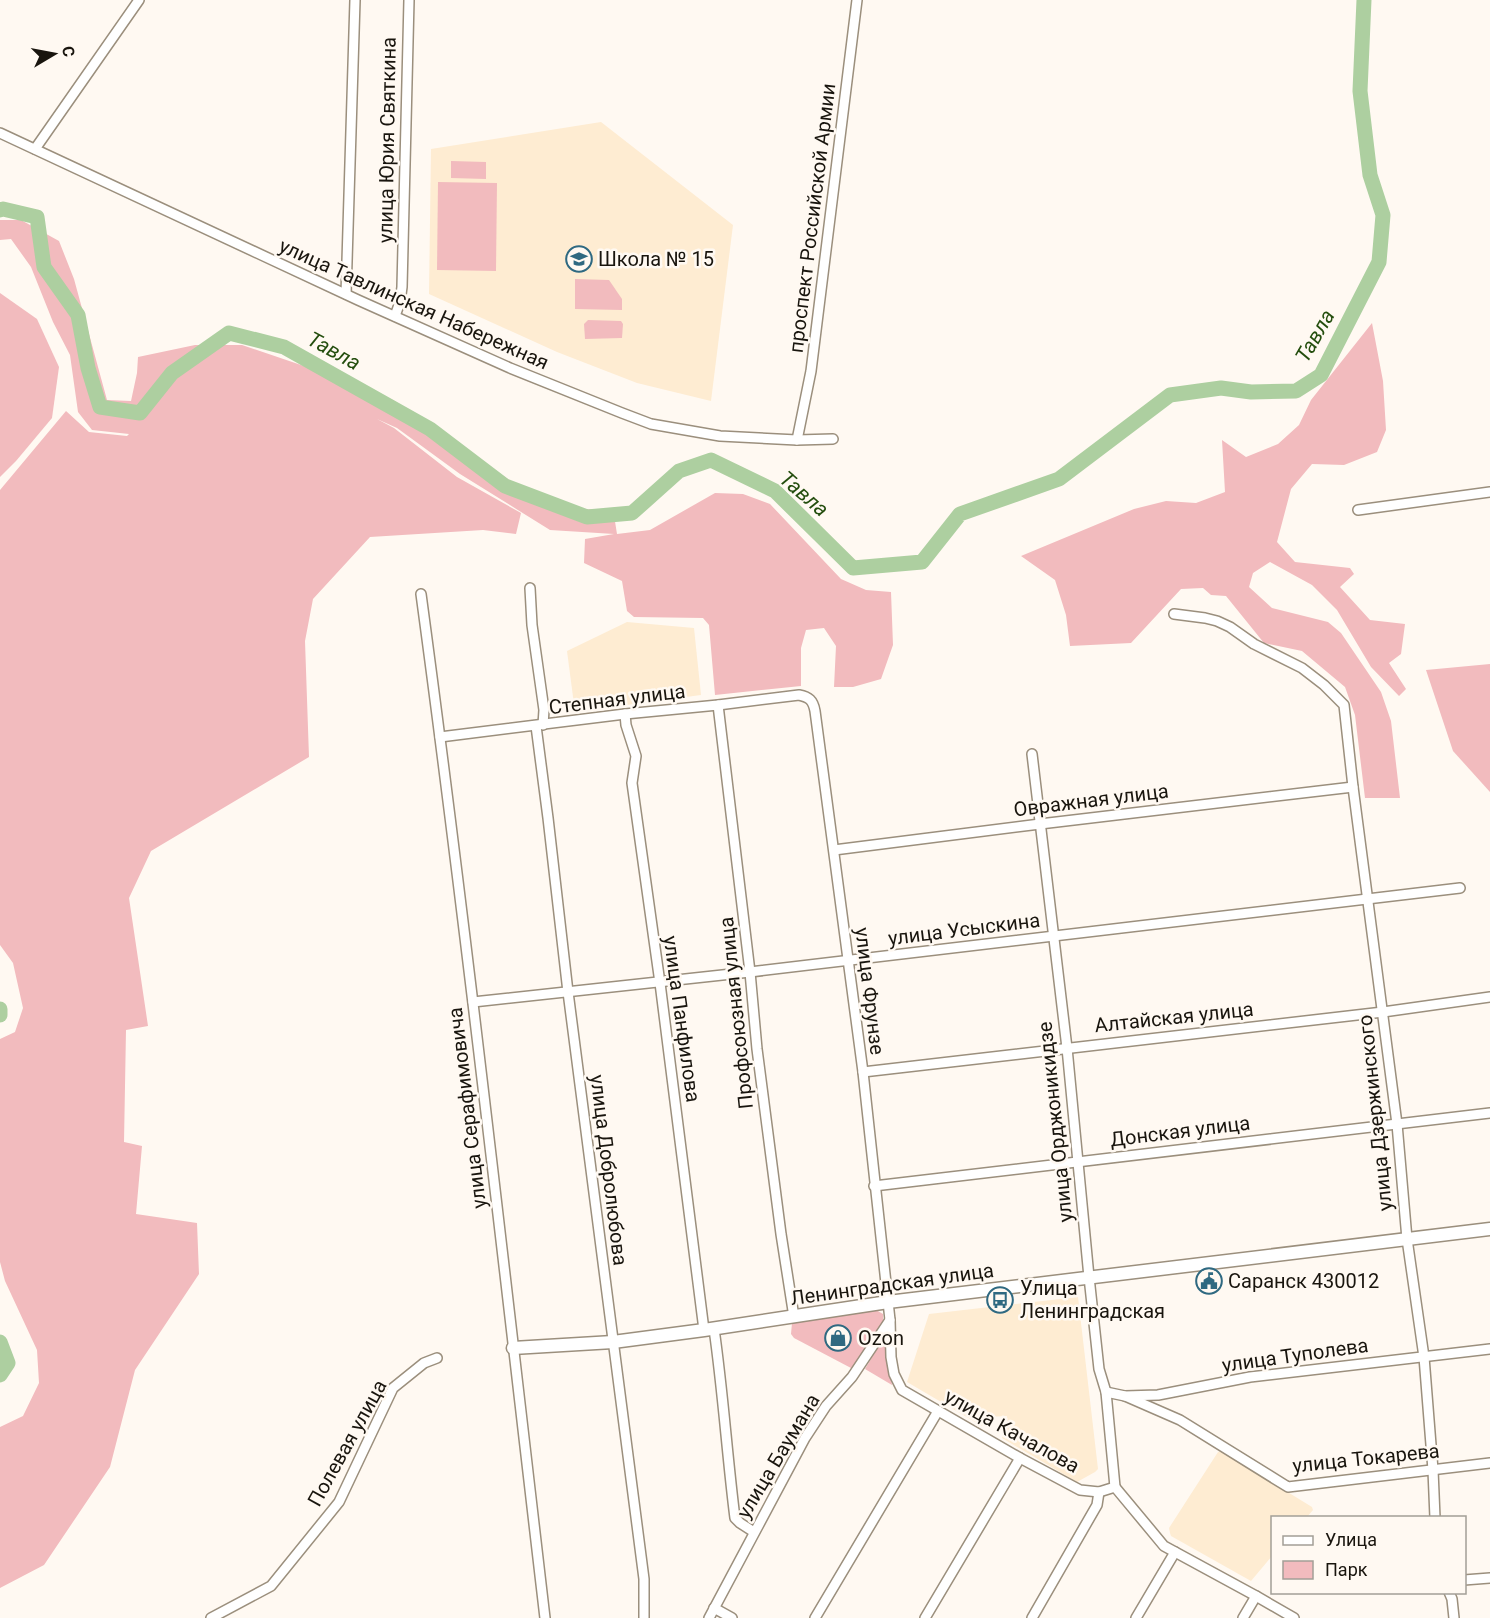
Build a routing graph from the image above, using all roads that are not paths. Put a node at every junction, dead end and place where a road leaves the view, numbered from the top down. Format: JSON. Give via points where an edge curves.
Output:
{"nodes":[{"id":1,"x":139,"y":0,"type":"edge"},
{"id":2,"x":355,"y":0,"type":"edge"},
{"id":3,"x":409,"y":0,"type":"edge"},
{"id":4,"x":857,"y":0,"type":"edge"},
{"id":5,"x":0,"y":133,"type":"edge"},
{"id":6,"x":35,"y":149,"type":"junction"},
{"id":7,"x":345,"y":294,"type":"junction"},
{"id":8,"x":395,"y":316,"type":"junction"},
{"id":9,"x":833,"y":439,"type":"dead end"},
{"id":10,"x":797,"y":440,"type":"junction"},
{"id":11,"x":1490,"y":492,"type":"edge"},
{"id":12,"x":1358,"y":510,"type":"dead end"},
{"id":13,"x":530,"y":588,"type":"dead end"},
{"id":14,"x":421,"y":594,"type":"dead end"},
{"id":15,"x":1174,"y":614,"type":"dead end"},
{"id":16,"x":799,"y":695,"type":"joint"},
{"id":17,"x":718,"y":705,"type":"junction"},
{"id":18,"x":625,"y":714,"type":"junction"},
{"id":19,"x":539,"y":726,"type":"junction"},
{"id":20,"x":440,"y":737,"type":"junction"},
{"id":21,"x":1032,"y":754,"type":"dead end"},
{"id":22,"x":1353,"y":787,"type":"junction"},
{"id":23,"x":1040,"y":824,"type":"junction"},
{"id":24,"x":834,"y":850,"type":"junction"},
{"id":25,"x":1460,"y":888,"type":"dead end"},
{"id":26,"x":1368,"y":899,"type":"junction"},
{"id":27,"x":1054,"y":936,"type":"junction"},
{"id":28,"x":847,"y":961,"type":"junction"},
{"id":29,"x":750,"y":972,"type":"junction"},
{"id":30,"x":660,"y":983,"type":"junction"},
{"id":31,"x":568,"y":992,"type":"junction"},
{"id":32,"x":1490,"y":997,"type":"edge"},
{"id":33,"x":473,"y":1002,"type":"junction"},
{"id":34,"x":1383,"y":1012,"type":"junction"},
{"id":35,"x":1067,"y":1048,"type":"junction"},
{"id":36,"x":862,"y":1072,"type":"junction"},
{"id":37,"x":1490,"y":1113,"type":"edge"},
{"id":38,"x":1397,"y":1124,"type":"junction"},
{"id":39,"x":1077,"y":1162,"type":"junction"},
{"id":40,"x":874,"y":1186,"type":"junction"},
{"id":41,"x":1490,"y":1229,"type":"edge"},
{"id":42,"x":1407,"y":1239,"type":"junction"},
{"id":43,"x":1089,"y":1278,"type":"junction"},
{"id":44,"x":888,"y":1302,"type":"junction"},
{"id":45,"x":794,"y":1317,"type":"junction"},
{"id":46,"x":890,"y":1320,"type":"junction"},
{"id":47,"x":709,"y":1329,"type":"junction"},
{"id":48,"x":613,"y":1342,"type":"junction"},
{"id":49,"x":513,"y":1348,"type":"junction"},
{"id":50,"x":1490,"y":1349,"type":"edge"},
{"id":51,"x":1424,"y":1357,"type":"junction"},
{"id":52,"x":437,"y":1359,"type":"dead end"},
{"id":53,"x":1106,"y":1392,"type":"junction"},
{"id":54,"x":1125,"y":1396,"type":"junction"},
{"id":55,"x":938,"y":1410,"type":"junction"},
{"id":56,"x":1020,"y":1458,"type":"junction"},
{"id":57,"x":1490,"y":1463,"type":"edge"},
{"id":58,"x":1433,"y":1470,"type":"junction"},
{"id":59,"x":1115,"y":1487,"type":"junction"},
{"id":60,"x":1099,"y":1492,"type":"junction"},
{"id":61,"x":1435,"y":1516,"type":"edge"},
{"id":62,"x":754,"y":1532,"type":"junction"},
{"id":63,"x":1175,"y":1552,"type":"junction"},
{"id":64,"x":1490,"y":1578,"type":"edge"},
{"id":65,"x":1466,"y":1580,"type":"edge"},
{"id":66,"x":1450,"y":1594,"type":"edge"},
{"id":67,"x":1256,"y":1596,"type":"junction"},
{"id":68,"x":714,"y":1608,"type":"junction"},
{"id":69,"x":211,"y":1618,"type":"edge"},
{"id":70,"x":545,"y":1618,"type":"edge"},
{"id":71,"x":644,"y":1618,"type":"edge"},
{"id":72,"x":709,"y":1618,"type":"edge"},
{"id":73,"x":732,"y":1618,"type":"edge"},
{"id":74,"x":815,"y":1618,"type":"edge"},
{"id":75,"x":925,"y":1618,"type":"edge"},
{"id":76,"x":1032,"y":1618,"type":"edge"},
{"id":77,"x":1136,"y":1618,"type":"edge"},
{"id":78,"x":1243,"y":1618,"type":"edge"},
{"id":79,"x":1293,"y":1618,"type":"edge"},
{"id":80,"x":1454,"y":1618,"type":"edge"}],
"edges":[{"from":1,"to":6,"type":"street"},
{"from":2,"to":7,"type":"street","name":"улица Юрия Святкина"},
{"from":3,"to":8,"type":"street","name":"улица Юрия Святкина","via":[[402,287]]},
{"from":4,"to":10,"type":"street","name":"проспект Российской Армии","via":[[812,360]]},
{"from":5,"to":6,"type":"street","name":"улица Тавлинская Набережная"},
{"from":6,"to":7,"type":"street","name":"улица Тавлинская Набережная"},
{"from":7,"to":8,"type":"street","name":"улица Тавлинская Набережная"},
{"from":8,"to":10,"type":"street","name":"улица Тавлинская Набережная","via":[[510,368],[651,424],[720,436]]},
{"from":9,"to":10,"type":"street","name":"улица Тавлинская Набережная"},
{"from":11,"to":12,"type":"street"},
{"from":13,"to":19,"type":"street","name":"улица Добролюбова","via":[[544,710]]},
{"from":14,"to":20,"type":"street","name":"улица Серафимовича"},
{"from":15,"to":22,"type":"street","name":"улица Дзержинского","via":[[1205,618],[1230,627],[1302,668],[1344,705]]},
{"from":16,"to":17,"type":"street","name":"Степная улица"},
{"from":16,"to":24,"type":"street","name":"улица Фрунзе","via":[[814,703]]},
{"from":17,"to":18,"type":"street","name":"Степная улица"},
{"from":17,"to":29,"type":"street","name":"Профсоюзная улица"},
{"from":18,"to":19,"type":"street","name":"Степная улица"},
{"from":18,"to":30,"type":"street","name":"улица Панфилова","via":[[636,756],[632,783]]},
{"from":19,"to":20,"type":"street","name":"Степная улица"},
{"from":19,"to":31,"type":"street","name":"улица Добролюбова"},
{"from":20,"to":33,"type":"street","name":"улица Серафимовича"},
{"from":21,"to":23,"type":"street","name":"улица Орджоникидзе"},
{"from":22,"to":23,"type":"street","name":"Овражная улица"},
{"from":22,"to":26,"type":"street","name":"улица Дзержинского"},
{"from":23,"to":24,"type":"street","name":"Овражная улица"},
{"from":23,"to":27,"type":"street","name":"улица Орджоникидзе"},
{"from":24,"to":28,"type":"street","name":"улица Фрунзе"},
{"from":25,"to":26,"type":"street","name":"улица Усыскина"},
{"from":26,"to":27,"type":"street","name":"улица Усыскина"},
{"from":26,"to":34,"type":"street","name":"улица Дзержинского"},
{"from":27,"to":28,"type":"street","name":"улица Усыскина"},
{"from":27,"to":35,"type":"street","name":"улица Орджоникидзе"},
{"from":28,"to":29,"type":"street","name":"улица Усыскина"},
{"from":28,"to":36,"type":"street","name":"улица Фрунзе"},
{"from":29,"to":30,"type":"street","name":"улица Усыскина"},
{"from":29,"to":45,"type":"street","name":"Профсоюзная улица"},
{"from":30,"to":31,"type":"street","name":"улица Усыскина"},
{"from":30,"to":47,"type":"street","name":"улица Панфилова"},
{"from":31,"to":33,"type":"street","name":"улица Усыскина"},
{"from":31,"to":48,"type":"street","name":"улица Добролюбова"},
{"from":32,"to":34,"type":"street","name":"Алтайская улица"},
{"from":33,"to":49,"type":"street","name":"улица Серафимовича"},
{"from":34,"to":35,"type":"street","name":"Алтайская улица"},
{"from":34,"to":38,"type":"street","name":"улица Дзержинского"},
{"from":35,"to":36,"type":"street","name":"Алтайская улица"},
{"from":35,"to":39,"type":"street","name":"улица Орджоникидзе"},
{"from":36,"to":40,"type":"street","name":"улица Фрунзе"},
{"from":37,"to":38,"type":"street","name":"Донская улица"},
{"from":38,"to":39,"type":"street","name":"Донская улица"},
{"from":38,"to":42,"type":"street","name":"улица Дзержинского"},
{"from":39,"to":40,"type":"street","name":"Донская улица"},
{"from":39,"to":43,"type":"street","name":"улица Орджоникидзе"},
{"from":40,"to":44,"type":"street","name":"улица Фрунзе"},
{"from":41,"to":42,"type":"street","name":"Ленинградская улица"},
{"from":42,"to":43,"type":"street","name":"Ленинградская улица"},
{"from":42,"to":51,"type":"street","name":"улица Дзержинского"},
{"from":43,"to":44,"type":"street","name":"Ленинградская улица"},
{"from":43,"to":53,"type":"street","name":"улица Орджоникидзе"},
{"from":44,"to":45,"type":"street","name":"Ленинградская улица"},
{"from":44,"to":46,"type":"street","name":"улица Качалова"},
{"from":45,"to":47,"type":"street","name":"Ленинградская улица"},
{"from":46,"to":55,"type":"street","name":"улица Качалова","via":[[891,1357],[902,1390]]},
{"from":46,"to":62,"type":"street","name":"улица Баумана","via":[[852,1377],[826,1406]]},
{"from":47,"to":48,"type":"street","name":"Ленинградская улица"},
{"from":47,"to":62,"type":"street","name":"улица Панфилова","via":[[722,1386],[735,1518]]},
{"from":48,"to":49,"type":"street","name":"Ленинградская улица"},
{"from":48,"to":71,"type":"street","name":"улица Добролюбова","via":[[644,1579]]},
{"from":49,"to":70,"type":"street","name":"улица Серафимовича"},
{"from":50,"to":51,"type":"street","name":"улица Туполева"},
{"from":51,"to":54,"type":"street","name":"улица Туполева","via":[[1250,1377],[1158,1395]]},
{"from":51,"to":58,"type":"street","name":"улица Дзержинского"},
{"from":52,"to":69,"type":"street","name":"Полевая улица","via":[[424,1363],[393,1388],[339,1502],[272,1586]]},
{"from":53,"to":54,"type":"street","name":"улица Туполева"},
{"from":53,"to":59,"type":"street","name":"улица Орджоникидзе"},
{"from":54,"to":58,"type":"street","name":"улица Токарева","via":[[1180,1420],[1288,1487]]},
{"from":55,"to":56,"type":"street","name":"улица Качалова"},
{"from":55,"to":74,"type":"street"},
{"from":56,"to":60,"type":"street","name":"улица Качалова","via":[[1080,1490]]},
{"from":56,"to":75,"type":"street"},
{"from":57,"to":58,"type":"street","name":"улица Токарева"},
{"from":58,"to":61,"type":"street","name":"улица Дзержинского"},
{"from":59,"to":60,"type":"street"},
{"from":59,"to":63,"type":"street","via":[[1164,1546]]},
{"from":60,"to":76,"type":"street","via":[[1097,1505]]},
{"from":62,"to":68,"type":"street","name":"улица Баумана"},
{"from":63,"to":67,"type":"street"},
{"from":63,"to":77,"type":"street"},
{"from":64,"to":65,"type":"street"},
{"from":66,"to":80,"type":"street"},
{"from":67,"to":78,"type":"street"},
{"from":67,"to":79,"type":"street"},
{"from":68,"to":72,"type":"street","name":"улица Баумана"},
{"from":68,"to":73,"type":"street"}]}
